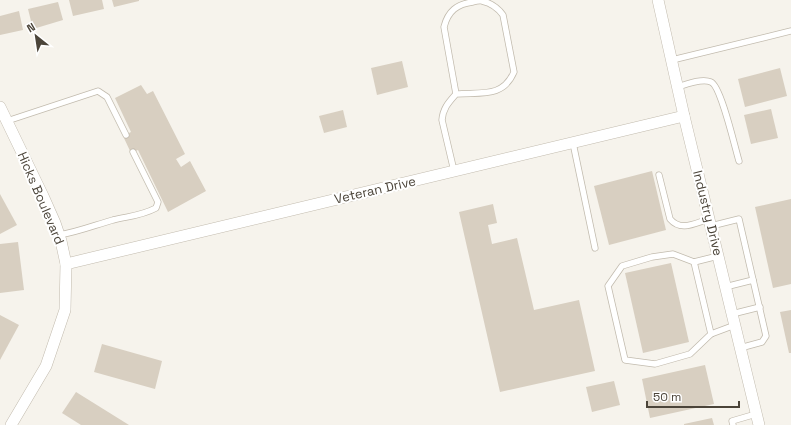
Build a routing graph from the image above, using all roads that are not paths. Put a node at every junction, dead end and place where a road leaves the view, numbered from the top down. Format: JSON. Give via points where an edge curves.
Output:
{"nodes":[{"id":1,"x":658,"y":0,"type":"edge"},
{"id":2,"x":791,"y":31,"type":"edge"},
{"id":3,"x":672,"y":60,"type":"junction"},
{"id":4,"x":678,"y":87,"type":"junction"},
{"id":5,"x":456,"y":94,"type":"junction"},
{"id":6,"x":0,"y":107,"type":"edge"},
{"id":7,"x":684,"y":116,"type":"junction"},
{"id":8,"x":7,"y":121,"type":"junction"},
{"id":9,"x":126,"y":135,"type":"dead end"},
{"id":10,"x":573,"y":143,"type":"junction"},
{"id":11,"x":133,"y":152,"type":"dead end"},
{"id":12,"x":739,"y":161,"type":"dead end"},
{"id":13,"x":454,"y":171,"type":"junction"},
{"id":14,"x":659,"y":175,"type":"dead end"},
{"id":15,"x":710,"y":222,"type":"junction"},
{"id":16,"x":59,"y":235,"type":"junction"},
{"id":17,"x":595,"y":248,"type":"dead end"},
{"id":18,"x":718,"y":256,"type":"junction"},
{"id":19,"x":694,"y":262,"type":"junction"},
{"id":20,"x":66,"y":264,"type":"junction"},
{"id":21,"x":753,"y":280,"type":"junction"},
{"id":22,"x":726,"y":287,"type":"junction"},
{"id":23,"x":760,"y":308,"type":"junction"},
{"id":24,"x":733,"y":319,"type":"junction"},
{"id":25,"x":711,"y":334,"type":"junction"},
{"id":26,"x":740,"y":348,"type":"junction"},
{"id":27,"x":756,"y":414,"type":"junction"},
{"id":28,"x":11,"y":425,"type":"edge"},
{"id":29,"x":733,"y":425,"type":"edge"},
{"id":30,"x":759,"y":425,"type":"edge"}],
"edges":[{"from":1,"to":3,"type":"street","name":"Industry Drive"},
{"from":2,"to":3,"type":"lane"},
{"from":3,"to":4,"type":"street","name":"Industry Drive"},
{"from":4,"to":7,"type":"street","name":"Industry Drive"},
{"from":4,"to":12,"type":"lane","via":[[702,81],[711,82],[716,86]]},
{"from":5,"to":5,"type":"lane","via":[[444,27],[446,18],[462,4],[481,0],[497,8],[503,15],[514,72],[504,87],[497,91]]},
{"from":5,"to":13,"type":"lane","via":[[443,111],[442,120]]},
{"from":6,"to":8,"type":"street","name":"Hicks Boulevard"},
{"from":7,"to":10,"type":"street","name":"Veteran Drive"},
{"from":7,"to":15,"type":"street","name":"Industry Drive"},
{"from":8,"to":9,"type":"lane","via":[[98,91],[107,97]]},
{"from":8,"to":16,"type":"street","name":"Hicks Boulevard"},
{"from":10,"to":13,"type":"street","name":"Veteran Drive"},
{"from":10,"to":17,"type":"lane"},
{"from":11,"to":16,"type":"lane","via":[[158,202],[156,208],[144,214]]},
{"from":13,"to":20,"type":"street","name":"Veteran Drive"},
{"from":14,"to":15,"type":"lane","via":[[670,219],[674,224],[681,227]]},
{"from":15,"to":18,"type":"street","name":"Industry Drive"},
{"from":15,"to":21,"type":"lane","via":[[739,219]]},
{"from":16,"to":20,"type":"street","name":"Hicks Boulevard"},
{"from":18,"to":19,"type":"lane"},
{"from":18,"to":22,"type":"street","name":"Industry Drive"},
{"from":19,"to":25,"type":"lane"},
{"from":19,"to":25,"type":"lane","via":[[673,254],[622,266],[608,286],[625,360],[655,364],[690,354]]},
{"from":20,"to":28,"type":"street","name":"Hicks Boulevard","via":[[65,310],[49,359]]},
{"from":21,"to":22,"type":"lane"},
{"from":21,"to":23,"type":"lane"},
{"from":22,"to":24,"type":"street","name":"Industry Drive"},
{"from":23,"to":24,"type":"lane"},
{"from":23,"to":26,"type":"lane","via":[[765,340]]},
{"from":24,"to":25,"type":"lane"},
{"from":24,"to":26,"type":"street","name":"Industry Drive"},
{"from":26,"to":27,"type":"street","name":"Industry Drive"},
{"from":27,"to":29,"type":"lane","via":[[732,421]]},
{"from":27,"to":30,"type":"street","name":"Industry Drive"}]}
